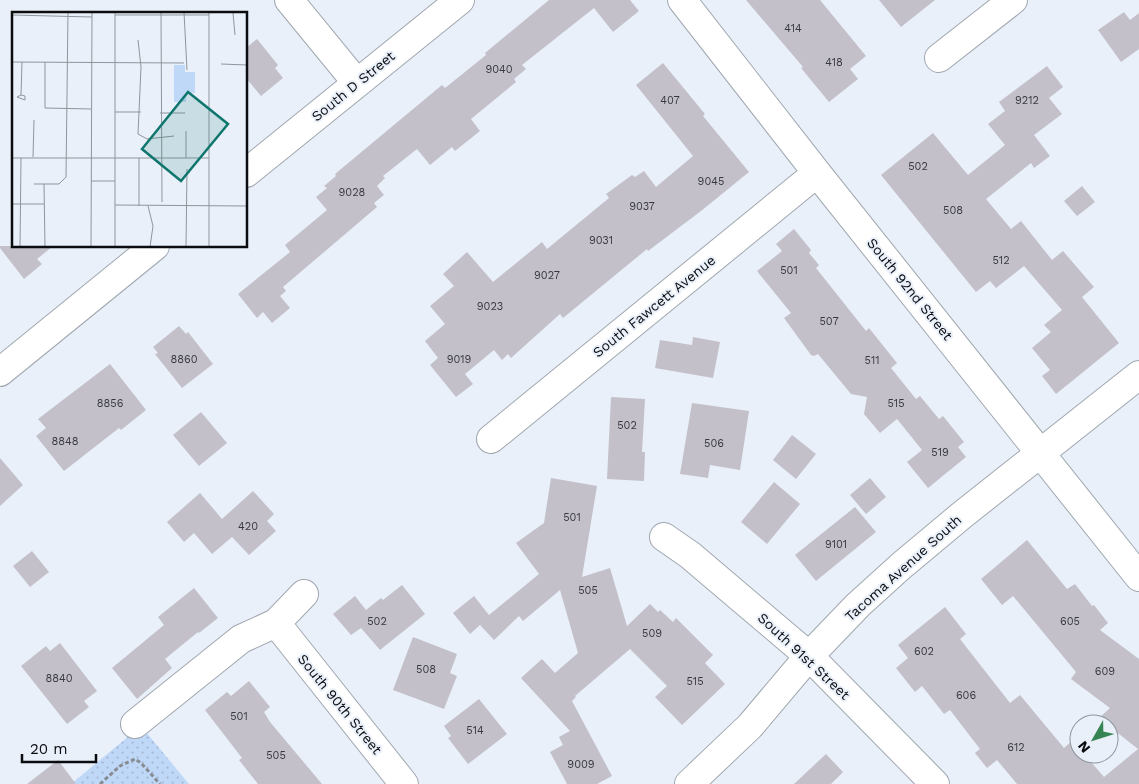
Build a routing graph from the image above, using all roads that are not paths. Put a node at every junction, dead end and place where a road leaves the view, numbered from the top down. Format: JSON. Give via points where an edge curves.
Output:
{"nodes":[{"id":1,"x":289,"y":0,"type":"edge"},
{"id":2,"x":460,"y":0,"type":"edge"},
{"id":3,"x":682,"y":0,"type":"edge"},
{"id":4,"x":1013,"y":0,"type":"edge"},
{"id":5,"x":939,"y":58,"type":"dead end"},
{"id":6,"x":357,"y":83,"type":"junction"},
{"id":7,"x":248,"y":171,"type":"edge"},
{"id":8,"x":817,"y":173,"type":"junction"},
{"id":9,"x":153,"y":248,"type":"edge"},
{"id":10,"x":1,"y":369,"type":"edge"},
{"id":11,"x":1139,"y":375,"type":"edge"},
{"id":12,"x":491,"y":439,"type":"dead end"},
{"id":13,"x":1040,"y":453,"type":"junction"},
{"id":14,"x":664,"y":537,"type":"dead end"},
{"id":15,"x":1139,"y":577,"type":"edge"},
{"id":16,"x":304,"y":594,"type":"dead end"},
{"id":17,"x":276,"y":623,"type":"junction"},
{"id":18,"x":808,"y":656,"type":"junction"},
{"id":19,"x":136,"y":724,"type":"dead end"},
{"id":20,"x":404,"y":784,"type":"edge"},
{"id":21,"x":689,"y":784,"type":"edge"},
{"id":22,"x":935,"y":784,"type":"edge"}],
"edges":[{"from":1,"to":6,"type":"street"},
{"from":2,"to":6,"type":"street","name":"South D Street"},
{"from":3,"to":8,"type":"street","name":"South 92nd Street"},
{"from":4,"to":5,"type":"street"},
{"from":6,"to":7,"type":"street","name":"South D Street"},
{"from":8,"to":12,"type":"street","name":"South Fawcett Avenue"},
{"from":8,"to":13,"type":"street","name":"South 92nd Street"},
{"from":9,"to":10,"type":"street"},
{"from":11,"to":13,"type":"street","name":"Tacoma Avenue South"},
{"from":13,"to":15,"type":"street","name":"South 92nd Street"},
{"from":13,"to":18,"type":"street","name":"Tacoma Avenue South","via":[[901,566]]},
{"from":14,"to":18,"type":"street","name":"South 91st Street","via":[[690,555]]},
{"from":16,"to":17,"type":"street"},
{"from":17,"to":19,"type":"street","via":[[241,639]]},
{"from":17,"to":20,"type":"street","name":"South 90th Street"},
{"from":18,"to":21,"type":"street","name":"Tacoma Avenue South","via":[[750,726]]},
{"from":18,"to":22,"type":"street","name":"South 91st Street"}]}
